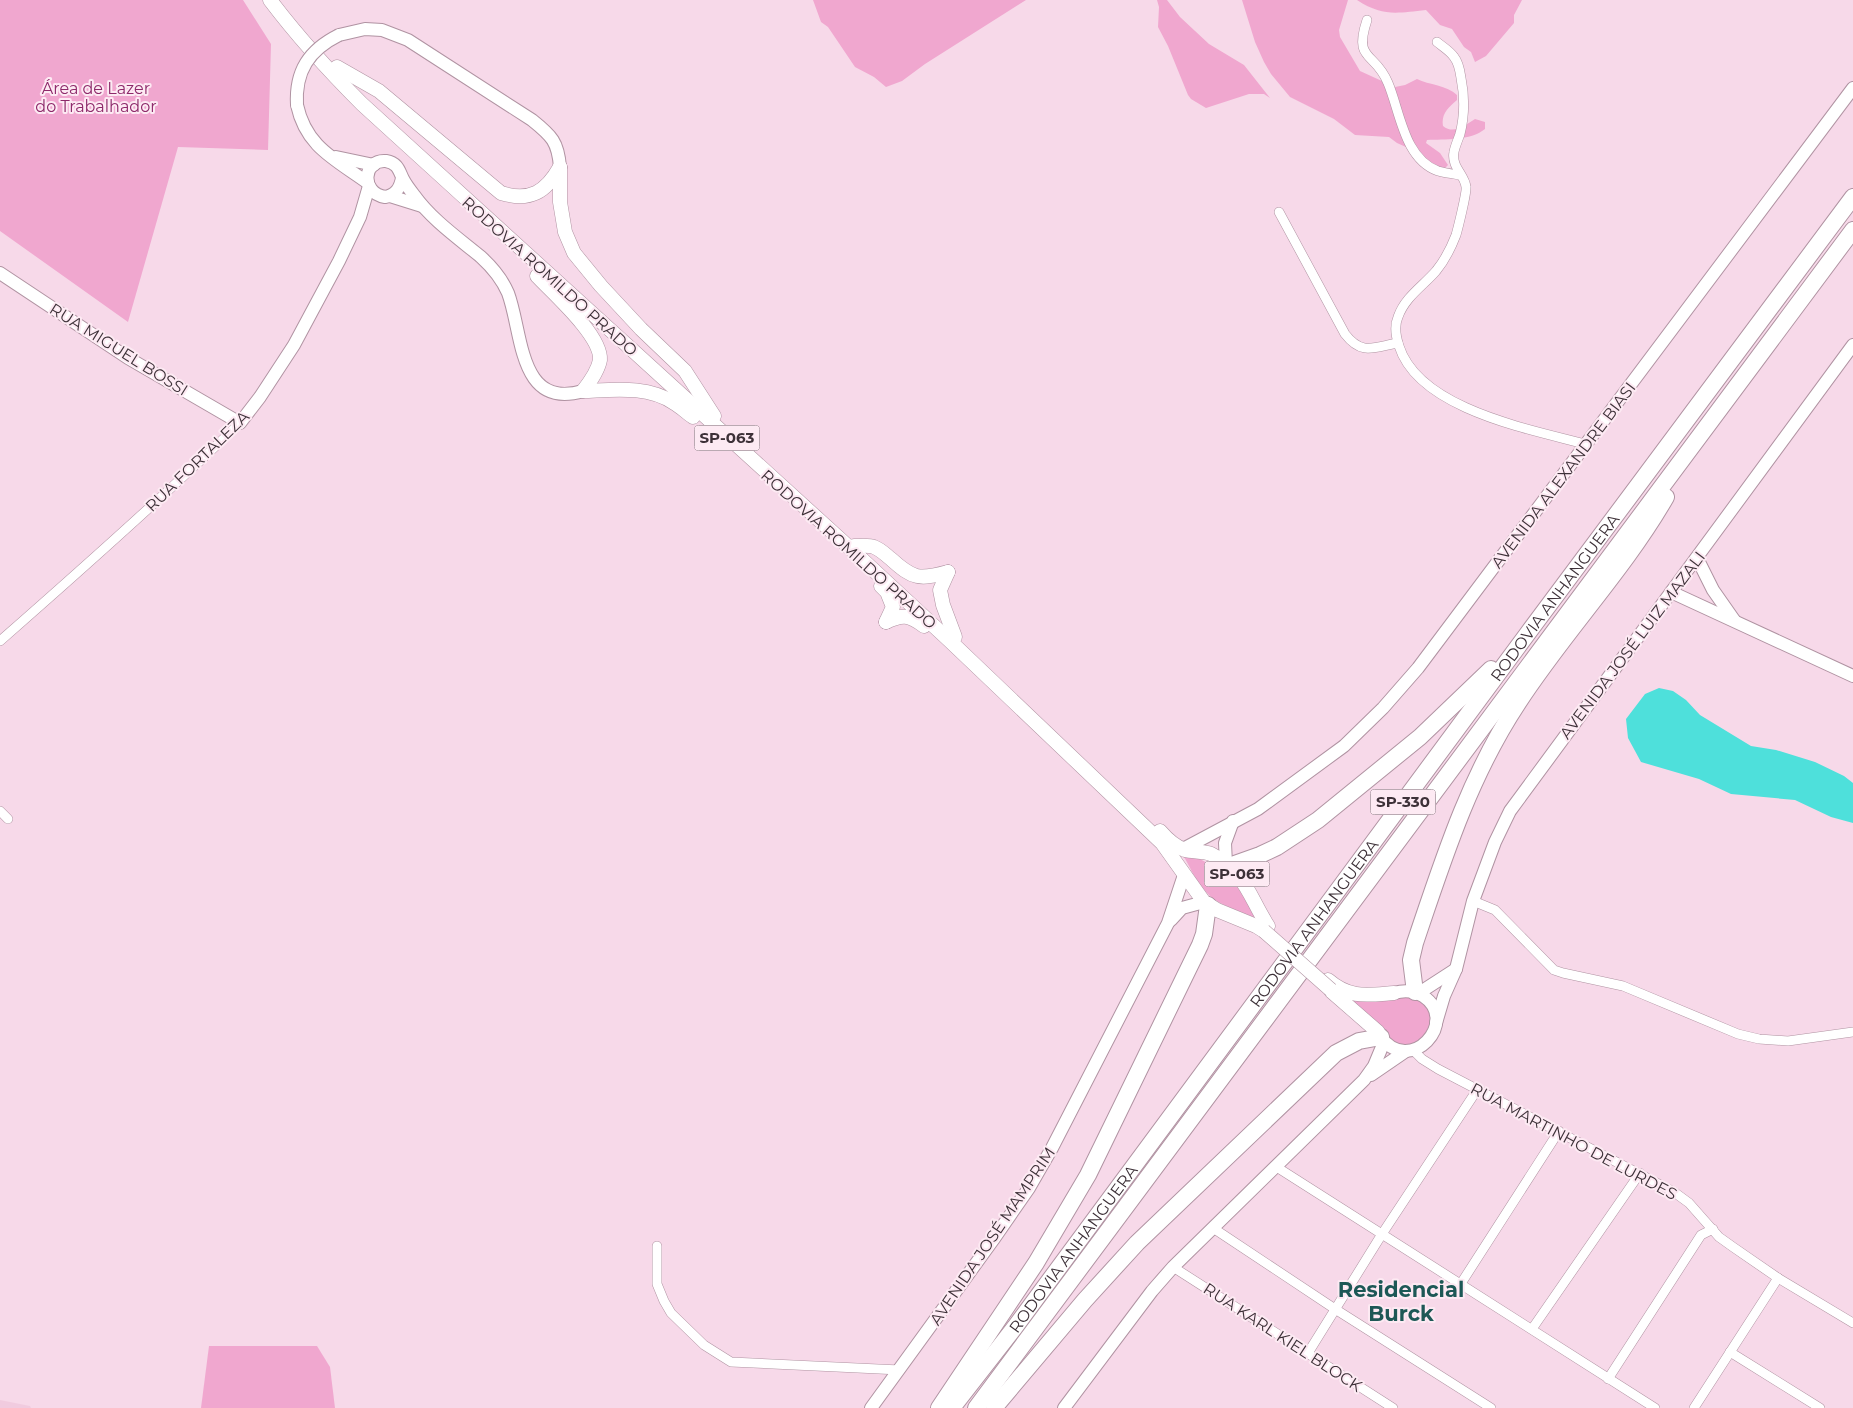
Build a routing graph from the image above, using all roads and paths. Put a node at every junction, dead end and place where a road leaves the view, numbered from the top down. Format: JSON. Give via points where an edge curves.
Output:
{"nodes":[{"id":1,"x":270,"y":0,"type":"edge"},
{"id":2,"x":277,"y":0,"type":"edge"},
{"id":3,"x":1367,"y":20,"type":"dead end"},
{"id":4,"x":1437,"y":42,"type":"dead end"},
{"id":5,"x":337,"y":67,"type":"junction"},
{"id":6,"x":1853,"y":88,"type":"edge"},
{"id":7,"x":329,"y":156,"type":"junction"},
{"id":8,"x":374,"y":165,"type":"junction"},
{"id":9,"x":560,"y":167,"type":"junction"},
{"id":10,"x":1460,"y":175,"type":"junction"},
{"id":11,"x":402,"y":178,"type":"junction"},
{"id":12,"x":368,"y":185,"type":"junction"},
{"id":13,"x":388,"y":196,"type":"junction"},
{"id":14,"x":1853,"y":197,"type":"edge"},
{"id":15,"x":422,"y":206,"type":"junction"},
{"id":16,"x":1279,"y":212,"type":"dead end"},
{"id":17,"x":360,"y":217,"type":"junction"},
{"id":18,"x":496,"y":228,"type":"junction"},
{"id":19,"x":1853,"y":230,"type":"edge"},
{"id":20,"x":0,"y":273,"type":"edge"},
{"id":21,"x":1398,"y":343,"type":"junction"},
{"id":22,"x":1853,"y":345,"type":"edge"},
{"id":23,"x":583,"y":391,"type":"junction"},
{"id":24,"x":714,"y":416,"type":"junction"},
{"id":25,"x":240,"y":423,"type":"junction"},
{"id":26,"x":1708,"y":424,"type":"junction"},
{"id":27,"x":1585,"y":444,"type":"junction"},
{"id":28,"x":743,"y":452,"type":"junction"},
{"id":29,"x":853,"y":548,"type":"junction"},
{"id":30,"x":1696,"y":558,"type":"junction"},
{"id":31,"x":1672,"y":592,"type":"junction"},
{"id":32,"x":1735,"y":622,"type":"junction"},
{"id":33,"x":1528,"y":633,"type":"junction"},
{"id":34,"x":952,"y":639,"type":"junction"},
{"id":35,"x":0,"y":641,"type":"edge"},
{"id":36,"x":1853,"y":676,"type":"edge"},
{"id":37,"x":0,"y":811,"type":"edge"},
{"id":38,"x":8,"y":819,"type":"dead end"},
{"id":39,"x":1233,"y":822,"type":"junction"},
{"id":40,"x":1183,"y":850,"type":"junction"},
{"id":41,"x":1227,"y":865,"type":"junction"},
{"id":42,"x":1184,"y":875,"type":"junction"},
{"id":43,"x":1473,"y":901,"type":"junction"},
{"id":44,"x":1206,"y":903,"type":"junction"},
{"id":45,"x":1168,"y":924,"type":"junction"},
{"id":46,"x":1266,"y":929,"type":"junction"},
{"id":47,"x":1456,"y":968,"type":"junction"},
{"id":48,"x":1329,"y":985,"type":"junction"},
{"id":49,"x":1417,"y":992,"type":"junction"},
{"id":50,"x":1394,"y":993,"type":"joint"},
{"id":51,"x":1436,"y":1023,"type":"junction"},
{"id":52,"x":1853,"y":1032,"type":"edge"},
{"id":53,"x":1381,"y":1037,"type":"junction"},
{"id":54,"x":1410,"y":1051,"type":"junction"},
{"id":55,"x":1364,"y":1080,"type":"junction"},
{"id":56,"x":1477,"y":1090,"type":"junction"},
{"id":57,"x":1559,"y":1131,"type":"junction"},
{"id":58,"x":1275,"y":1166,"type":"junction"},
{"id":59,"x":1640,"y":1173,"type":"junction"},
{"id":60,"x":1213,"y":1228,"type":"junction"},
{"id":61,"x":1713,"y":1229,"type":"junction"},
{"id":62,"x":1382,"y":1234,"type":"junction"},
{"id":63,"x":657,"y":1246,"type":"dead end"},
{"id":64,"x":1172,"y":1267,"type":"junction"},
{"id":65,"x":1778,"y":1278,"type":"junction"},
{"id":66,"x":1460,"y":1285,"type":"junction"},
{"id":67,"x":1335,"y":1309,"type":"junction"},
{"id":68,"x":1853,"y":1323,"type":"edge"},
{"id":69,"x":1532,"y":1329,"type":"junction"},
{"id":70,"x":1730,"y":1352,"type":"junction"},
{"id":71,"x":1308,"y":1353,"type":"junction"},
{"id":72,"x":900,"y":1370,"type":"junction"},
{"id":73,"x":1608,"y":1378,"type":"junction"},
{"id":74,"x":871,"y":1408,"type":"edge"},
{"id":75,"x":939,"y":1408,"type":"edge"},
{"id":76,"x":952,"y":1408,"type":"edge"},
{"id":77,"x":976,"y":1408,"type":"edge"},
{"id":78,"x":994,"y":1408,"type":"edge"},
{"id":79,"x":1064,"y":1408,"type":"edge"},
{"id":80,"x":1393,"y":1408,"type":"edge"},
{"id":81,"x":1491,"y":1408,"type":"edge"},
{"id":82,"x":1655,"y":1408,"type":"edge"},
{"id":83,"x":1694,"y":1408,"type":"edge"},
{"id":84,"x":1820,"y":1408,"type":"edge"}],
"edges":[{"from":1,"to":18,"type":"main road","name":"RODOVIA ROMILDO PRADO","number":"SP-063","via":[[326,68]]},
{"from":2,"to":5,"type":"main road","name":"RODOVIA ROMILDO PRADO","number":"SP-063"},
{"from":3,"to":10,"type":"street","via":[[1362,46],[1385,76],[1413,150],[1437,170]]},
{"from":4,"to":10,"type":"street","via":[[1459,66],[1465,100],[1453,154]]},
{"from":5,"to":9,"type":"main road","via":[[379,91],[501,193],[524,197],[536,194],[554,178]]},
{"from":5,"to":24,"type":"main road","name":"RODOVIA ROMILDO PRADO","number":"SP-063","via":[[430,160]]},
{"from":6,"to":27,"type":"main road","name":"AVENIDA ALEXANDRE BIASI"},
{"from":7,"to":8,"type":"main road"},
{"from":7,"to":9,"type":"main road","bridge":true,"via":[[316,145],[300,119],[296,91],[302,68],[326,41],[339,34],[365,29],[382,30],[408,40],[532,120],[549,133],[559,152]]},
{"from":7,"to":12,"type":"main road"},
{"from":8,"to":11,"type":"main road","via":[[392,163]]},
{"from":8,"to":12,"type":"main road","via":[[368,175]]},
{"from":9,"to":24,"type":"main road","via":[[561,209],[565,232],[574,253],[601,286],[685,370]]},
{"from":10,"to":21,"type":"street","via":[[1467,185],[1456,233],[1435,272],[1403,304],[1395,327]]},
{"from":11,"to":13,"type":"main road","via":[[398,191]]},
{"from":11,"to":15,"type":"main road"},
{"from":12,"to":13,"type":"main road","via":[[374,192]]},
{"from":12,"to":17,"type":"main road","name":"RUA FORTALEZA"},
{"from":13,"to":15,"type":"main road"},
{"from":13,"to":17,"type":"main road","name":"RUA FORTALEZA"},
{"from":14,"to":33,"type":"highway","name":"RODOVIA ANHANGUERA","number":"SP-330"},
{"from":15,"to":23,"type":"main road","via":[[494,269],[508,292],[526,364],[538,384],[562,394]]},
{"from":16,"to":21,"type":"street","via":[[1352,343],[1360,348],[1369,348]]},
{"from":17,"to":25,"type":"main road","name":"RUA FORTALEZA","via":[[294,345]]},
{"from":18,"to":23,"type":"main road","via":[[595,341],[600,359]]},
{"from":18,"to":28,"type":"main road","name":"RODOVIA ROMILDO PRADO","number":"SP-063"},
{"from":19,"to":26,"type":"highway","name":"RODOVIA ANHANGUERA","number":"SP-330"},
{"from":20,"to":25,"type":"main road","name":"RUA MIGUEL BOSSI","via":[[128,358]]},
{"from":21,"to":27,"type":"street","via":[[1402,358],[1415,375],[1465,408],[1501,422]]},
{"from":22,"to":30,"type":"main road","name":"AVENIDA JOSÉ LUIZ MAZALI"},
{"from":23,"to":28,"type":"main road","via":[[623,389],[648,392],[672,402]]},
{"from":24,"to":29,"type":"main road","name":"RODOVIA ROMILDO PRADO","number":"SP-063"},
{"from":25,"to":35,"type":"street","name":"RUA FORTALEZA"},
{"from":26,"to":49,"type":"highway","via":[[1645,531],[1517,704],[1485,761],[1460,812],[1415,943],[1411,960]]},
{"from":26,"to":77,"type":"highway","name":"RODOVIA ANHANGUERA","number":"SP-330"},
{"from":27,"to":39,"type":"main road","name":"AVENIDA ALEXANDRE BIASI","via":[[1418,668],[1383,708],[1344,746],[1258,809]]},
{"from":28,"to":29,"type":"main road","name":"RODOVIA ROMILDO PRADO","number":"SP-063"},
{"from":29,"to":34,"type":"main road","name":"RODOVIA ROMILDO PRADO","number":"SP-063"},
{"from":29,"to":34,"type":"main road","via":[[868,573],[888,592],[893,607],[886,622],[910,617]]},
{"from":29,"to":34,"type":"main road","via":[[874,547],[914,577],[925,578],[948,572],[940,590]]},
{"from":30,"to":31,"type":"main road","name":"AVENIDA JOSÉ LUIZ MAZALI"},
{"from":30,"to":32,"type":"main road"},
{"from":31,"to":32,"type":"main road"},
{"from":31,"to":43,"type":"main road","name":"AVENIDA JOSÉ LUIZ MAZALI","via":[[1510,810]]},
{"from":32,"to":36,"type":"main road"},
{"from":33,"to":41,"type":"highway","via":[[1420,737],[1318,820],[1277,847]]},
{"from":33,"to":76,"type":"highway","name":"RODOVIA ANHANGUERA","number":"SP-330"},
{"from":34,"to":40,"type":"main road","name":"RODOVIA ROMILDO PRADO","number":"SP-063"},
{"from":34,"to":42,"type":"main road","name":"RODOVIA ROMILDO PRADO","number":"SP-063","via":[[1162,844]]},
{"from":37,"to":38,"type":"street"},
{"from":39,"to":40,"type":"main road","name":"AVENIDA ALEXANDRE BIASI"},
{"from":39,"to":41,"type":"main road","via":[[1224,843]]},
{"from":40,"to":41,"type":"main road","number":"SP-063","via":[[1210,854]]},
{"from":41,"to":46,"type":"main road","number":"SP-063","via":[[1243,879]]},
{"from":42,"to":44,"type":"main road","number":"SP-063"},
{"from":42,"to":45,"type":"main road","name":"AVENIDA JOSÉ MAMPRIM"},
{"from":43,"to":47,"type":"main road","name":"AVENIDA JOSÉ LUIZ MAZALI"},
{"from":43,"to":52,"type":"street","via":[[1494,910],[1554,970],[1624,986],[1738,1034],[1788,1041]]},
{"from":44,"to":45,"type":"main road","name":"AVENIDA JOSÉ MAMPRIM","via":[[1182,908]]},
{"from":44,"to":46,"type":"main road","number":"SP-063","via":[[1227,915]]},
{"from":44,"to":75,"type":"highway","via":[[1200,946],[1088,1175],[1036,1263]]},
{"from":45,"to":72,"type":"main road","name":"AVENIDA JOSÉ MAMPRIM","via":[[1038,1172]]},
{"from":46,"to":48,"type":"main road","number":"SP-063"},
{"from":47,"to":49,"type":"main road"},
{"from":47,"to":51,"type":"main road","name":"AVENIDA JOSÉ LUIZ MAZALI"},
{"from":48,"to":50,"type":"main road","number":"SP-063","via":[[1357,995]]},
{"from":48,"to":53,"type":"main road","number":"SP-063"},
{"from":49,"to":50,"type":"main road"},
{"from":49,"to":51,"type":"main road","via":[[1432,1006]]},
{"from":51,"to":54,"type":"main road","name":"AVENIDA JOSÉ LUIZ MAZALI","via":[[1433,1036],[1424,1045]]},
{"from":53,"to":54,"type":"main road","via":[[1398,1050]]},
{"from":53,"to":55,"type":"main road","via":[[1374,1066]]},
{"from":53,"to":78,"type":"highway","via":[[1359,1041],[1336,1053],[1137,1242]]},
{"from":54,"to":55,"type":"main road","name":"AVENIDA JOSÉ LUIZ MAZALI"},
{"from":54,"to":56,"type":"street","name":"RUA MARTINHO DE LURDES"},
{"from":55,"to":58,"type":"main road"},
{"from":56,"to":57,"type":"street","name":"RUA MARTINHO DE LURDES"},
{"from":56,"to":62,"type":"street"},
{"from":57,"to":59,"type":"street","name":"RUA MARTINHO DE LURDES"},
{"from":57,"to":66,"type":"street"},
{"from":58,"to":60,"type":"main road"},
{"from":58,"to":62,"type":"street"},
{"from":59,"to":61,"type":"street","name":"RUA MARTINHO DE LURDES","via":[[1689,1203]]},
{"from":59,"to":69,"type":"street"},
{"from":60,"to":64,"type":"main road"},
{"from":60,"to":67,"type":"street"},
{"from":61,"to":65,"type":"street","name":"RUA MARTINHO DE LURDES","via":[[1719,1237]]},
{"from":61,"to":73,"type":"street","via":[[1701,1235]]},
{"from":62,"to":66,"type":"street"},
{"from":62,"to":67,"type":"street"},
{"from":63,"to":72,"type":"street","via":[[657,1284],[671,1313],[704,1345],[731,1362]]},
{"from":64,"to":71,"type":"street","name":"RUA KARL KIEL BLOCK"},
{"from":64,"to":79,"type":"main road"},
{"from":65,"to":68,"type":"street","name":"RUA MARTINHO DE LURDES"},
{"from":65,"to":70,"type":"street"},
{"from":66,"to":69,"type":"street"},
{"from":67,"to":71,"type":"street"},
{"from":67,"to":81,"type":"street"},
{"from":69,"to":73,"type":"street"},
{"from":70,"to":83,"type":"street"},
{"from":70,"to":84,"type":"street"},
{"from":71,"to":80,"type":"street","name":"RUA KARL KIEL BLOCK"},
{"from":72,"to":74,"type":"main road","name":"AVENIDA JOSÉ MAMPRIM"},
{"from":73,"to":82,"type":"street"}]}
